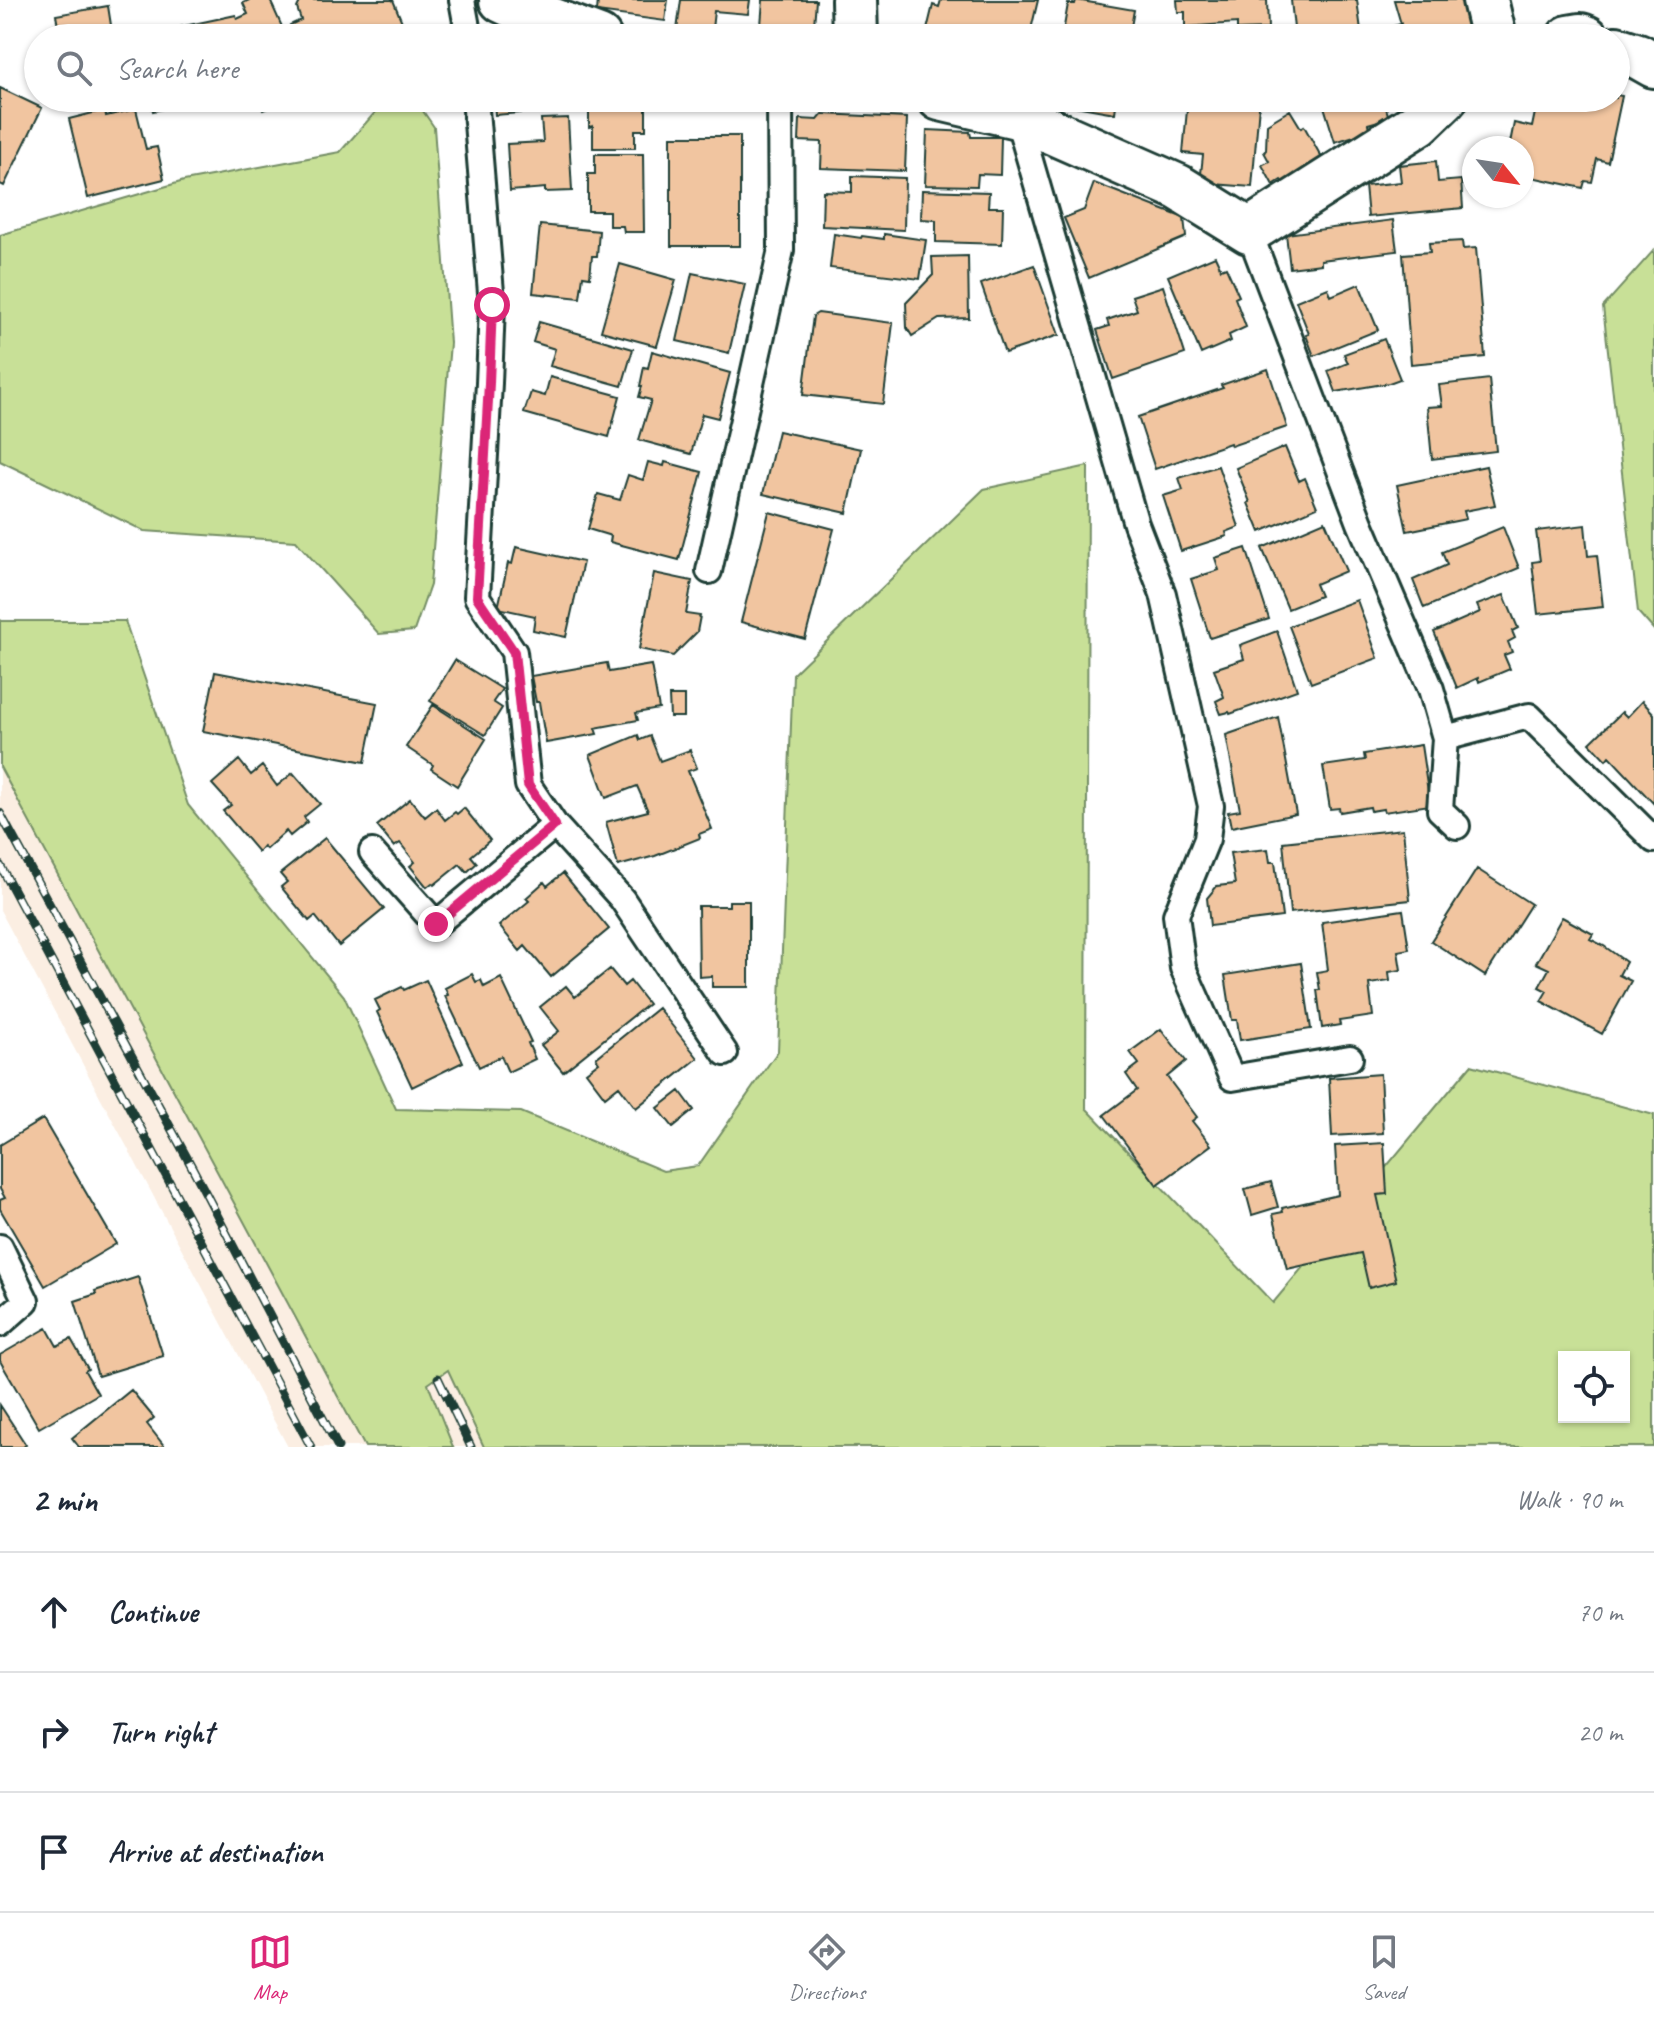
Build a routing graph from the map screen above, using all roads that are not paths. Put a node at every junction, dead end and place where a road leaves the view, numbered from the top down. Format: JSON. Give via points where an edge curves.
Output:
{"nodes":[{"id":1,"x":462,"y":0,"type":"edge"},
{"id":2,"x":502,"y":0,"type":"edge"},
{"id":3,"x":854,"y":0,"type":"edge"},
{"id":4,"x":1485,"y":0,"type":"edge"},
{"id":5,"x":466,"y":24,"type":"edge"},
{"id":6,"x":563,"y":24,"type":"edge"},
{"id":7,"x":855,"y":24,"type":"edge"},
{"id":8,"x":1491,"y":24,"type":"edge"},
{"id":9,"x":1630,"y":53,"type":"edge"},
{"id":10,"x":1654,"y":65,"type":"edge"},
{"id":11,"x":476,"y":112,"type":"edge"},
{"id":12,"x":780,"y":112,"type":"edge"},
{"id":13,"x":1000,"y":112,"type":"edge"},
{"id":14,"x":1430,"y":112,"type":"edge"},
{"id":15,"x":1017,"y":116,"type":"junction"},
{"id":16,"x":1249,"y":231,"type":"junction"},
{"id":17,"x":709,"y":571,"type":"dead end"},
{"id":18,"x":1445,"y":738,"type":"junction"},
{"id":19,"x":555,"y":825,"type":"junction"},
{"id":20,"x":1457,"y":826,"type":"dead end"},
{"id":21,"x":1654,"y":840,"type":"edge"},
{"id":22,"x":372,"y":852,"type":"dead end"},
{"id":23,"x":725,"y":1053,"type":"dead end"},
{"id":24,"x":1350,"y":1058,"type":"dead end"},
{"id":25,"x":0,"y":1247,"type":"edge"},
{"id":26,"x":0,"y":1324,"type":"edge"}],
"edges":[{"from":1,"to":5,"type":"lane"},
{"from":2,"to":6,"type":"street"},
{"from":3,"to":7,"type":"street"},
{"from":4,"to":8,"type":"street"},
{"from":9,"to":10,"type":"street"},
{"from":11,"to":19,"type":"lane","via":[[492,305],[477,597],[514,652],[528,785]]},
{"from":12,"to":17,"type":"lane","via":[[781,250]]},
{"from":13,"to":15,"type":"street"},
{"from":14,"to":16,"type":"street"},
{"from":15,"to":16,"type":"street","via":[[1178,187]]},
{"from":15,"to":24,"type":"lane","via":[[1136,524],[1163,594],[1211,806],[1207,839],[1176,915],[1183,968],[1232,1078]]},
{"from":16,"to":18,"type":"lane","via":[[1360,523],[1431,689]]},
{"from":18,"to":20,"type":"lane","via":[[1440,810]]},
{"from":18,"to":21,"type":"lane","via":[[1529,716]]},
{"from":19,"to":22,"type":"lane","via":[[436,924]]},
{"from":19,"to":23,"type":"lane","via":[[622,899]]},
{"from":25,"to":26,"type":"lane","via":[[26,1301]]}]}
